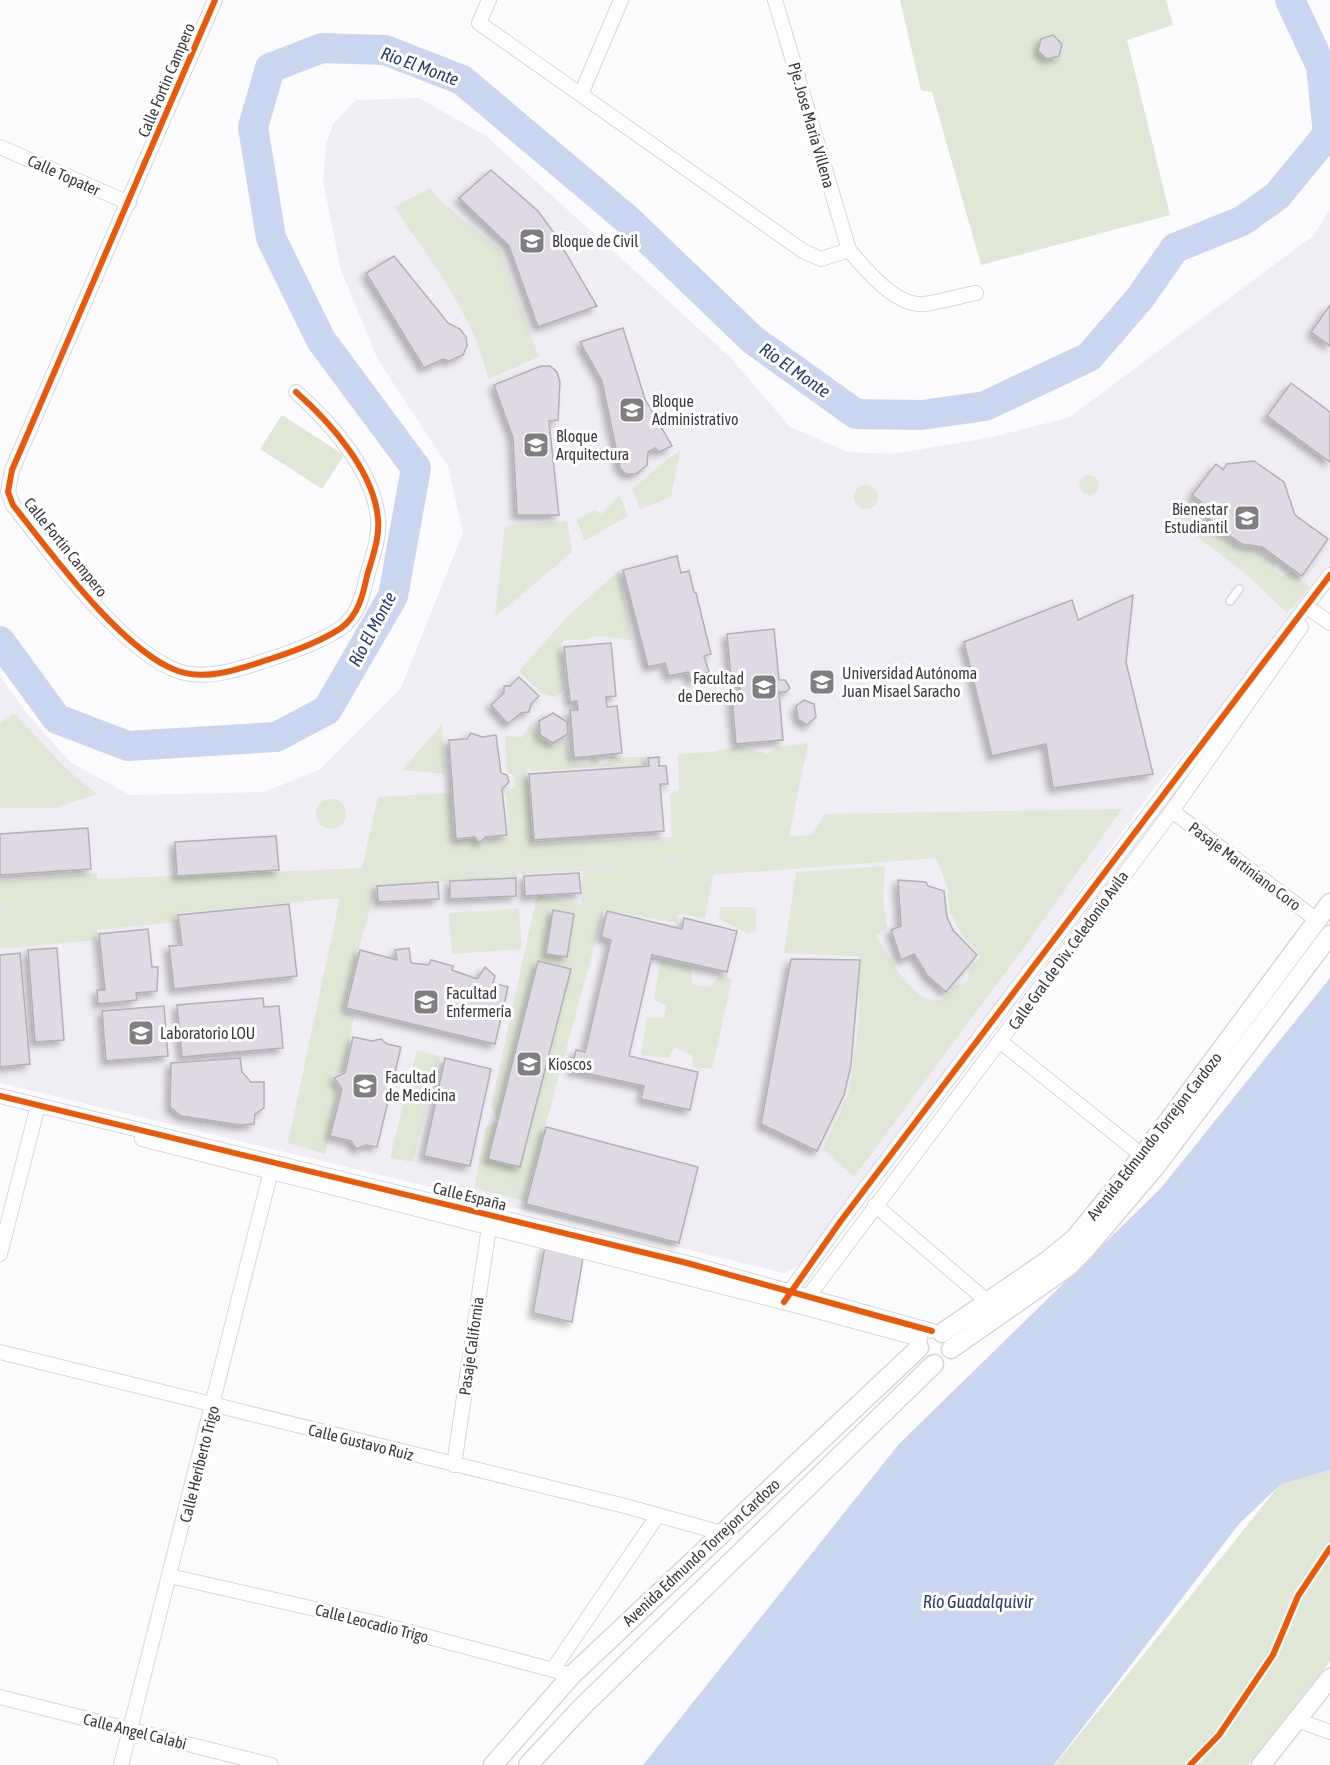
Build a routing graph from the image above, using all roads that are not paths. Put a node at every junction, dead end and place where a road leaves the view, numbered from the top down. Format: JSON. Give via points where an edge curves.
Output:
{"nodes":[{"id":1,"x":215,"y":0,"type":"edge"},
{"id":2,"x":489,"y":0,"type":"edge"},
{"id":3,"x":621,"y":0,"type":"edge"},
{"id":4,"x":775,"y":0,"type":"edge"},
{"id":5,"x":581,"y":94,"type":"junction"},
{"id":6,"x":0,"y":147,"type":"edge"},
{"id":7,"x":129,"y":203,"type":"junction"},
{"id":8,"x":849,"y":250,"type":"junction"},
{"id":9,"x":976,"y":293,"type":"dead end"},
{"id":10,"x":296,"y":392,"type":"dead end"},
{"id":11,"x":1330,"y":575,"type":"edge"},
{"id":12,"x":1239,"y":589,"type":"dead end"},
{"id":13,"x":1330,"y":591,"type":"edge"},
{"id":14,"x":1230,"y":601,"type":"dead end"},
{"id":15,"x":1313,"y":610,"type":"junction"},
{"id":16,"x":1330,"y":623,"type":"edge"},
{"id":17,"x":1172,"y":812,"type":"junction"},
{"id":18,"x":1330,"y":903,"type":"edge"},
{"id":19,"x":1317,"y":920,"type":"junction"},
{"id":20,"x":1330,"y":935,"type":"edge"},
{"id":21,"x":1001,"y":1042,"type":"junction"},
{"id":22,"x":0,"y":1096,"type":"edge"},
{"id":23,"x":0,"y":1105,"type":"edge"},
{"id":24,"x":36,"y":1113,"type":"junction"},
{"id":25,"x":1149,"y":1161,"type":"junction"},
{"id":26,"x":272,"y":1166,"type":"junction"},
{"id":27,"x":875,"y":1205,"type":"junction"},
{"id":28,"x":489,"y":1227,"type":"junction"},
{"id":29,"x":0,"y":1254,"type":"edge"},
{"id":30,"x":787,"y":1296,"type":"junction"},
{"id":31,"x":805,"y":1301,"type":"junction"},
{"id":32,"x":988,"y":1302,"type":"junction"},
{"id":33,"x":928,"y":1338,"type":"junction"},
{"id":34,"x":951,"y":1349,"type":"junction"},
{"id":35,"x":0,"y":1352,"type":"edge"},
{"id":36,"x":934,"y":1364,"type":"junction"},
{"id":37,"x":214,"y":1406,"type":"junction"},
{"id":38,"x":454,"y":1465,"type":"junction"},
{"id":39,"x":658,"y":1515,"type":"junction"},
{"id":40,"x":722,"y":1533,"type":"junction"},
{"id":41,"x":170,"y":1576,"type":"junction"},
{"id":42,"x":553,"y":1670,"type":"junction"},
{"id":43,"x":572,"y":1675,"type":"junction"},
{"id":44,"x":1330,"y":1678,"type":"edge"},
{"id":45,"x":0,"y":1696,"type":"edge"},
{"id":46,"x":1297,"y":1720,"type":"junction"},
{"id":47,"x":130,"y":1731,"type":"junction"},
{"id":48,"x":1330,"y":1732,"type":"edge"},
{"id":49,"x":121,"y":1765,"type":"edge"},
{"id":50,"x":271,"y":1765,"type":"edge"},
{"id":51,"x":493,"y":1765,"type":"edge"},
{"id":52,"x":528,"y":1765,"type":"edge"},
{"id":53,"x":1261,"y":1765,"type":"edge"}],
"edges":[{"from":1,"to":7,"type":"street","name":"Calle Fortin Campero"},
{"from":2,"to":5,"type":"street","via":[[479,22]]},
{"from":3,"to":5,"type":"street"},
{"from":4,"to":8,"type":"street","name":"Pje. Jose Maria Villena"},
{"from":5,"to":8,"type":"street","via":[[803,251],[821,259]]},
{"from":6,"to":7,"type":"street","name":"Calle Topater"},
{"from":7,"to":10,"type":"street","name":"Calle Fortin Campero","via":[[12,470],[8,492],[19,513],[104,615],[155,660],[179,672],[201,675],[233,671],[284,655],[341,628],[354,615],[363,595],[377,537],[378,518],[371,493],[352,454]]},
{"from":8,"to":9,"type":"street","via":[[893,294],[922,305]]},
{"from":11,"to":30,"type":"street"},
{"from":12,"to":14,"type":"lane"},
{"from":13,"to":15,"type":"street","name":"Calle Gral de Div. Celedonio Avila"},
{"from":15,"to":16,"type":"street"},
{"from":15,"to":17,"type":"street","name":"Calle Gral de Div. Celedonio Avila"},
{"from":17,"to":19,"type":"street","name":"Pasaje Martiniano Coro"},
{"from":17,"to":21,"type":"street","name":"Calle Gral de Div. Celedonio Avila"},
{"from":18,"to":19,"type":"street","name":"Avenida Edmundo Torrejon Cardozo"},
{"from":19,"to":25,"type":"street","name":"Avenida Edmundo Torrejon Cardozo"},
{"from":20,"to":25,"type":"street","name":"Avenida Edmundo Torrejon Cardozo"},
{"from":21,"to":25,"type":"street"},
{"from":21,"to":27,"type":"street","name":"Calle Gral de Div. Celedonio Avila"},
{"from":22,"to":26,"type":"street","name":"Calle España"},
{"from":23,"to":24,"type":"street","name":"Calle España"},
{"from":24,"to":26,"type":"street","name":"Calle España"},
{"from":24,"to":29,"type":"street"},
{"from":25,"to":32,"type":"street","name":"Avenida Edmundo Torrejon Cardozo","via":[[1074,1238]]},
{"from":25,"to":34,"type":"street","name":"Avenida Edmundo Torrejon Cardozo","via":[[1068,1267]]},
{"from":26,"to":28,"type":"street","name":"Calle España"},
{"from":26,"to":30,"type":"street","name":"Calle España"},
{"from":26,"to":37,"type":"street","name":"Calle Heriberto Trigo"},
{"from":27,"to":31,"type":"street","name":"Calle Gral de Div. Celedonio Avila"},
{"from":27,"to":32,"type":"street"},
{"from":28,"to":30,"type":"street","name":"Calle España"},
{"from":28,"to":38,"type":"street","name":"Pasaje California"},
{"from":30,"to":31,"type":"street","name":"Calle España"},
{"from":31,"to":33,"type":"street","name":"Calle España"},
{"from":32,"to":33,"type":"street","name":"Avenida Edmundo Torrejon Cardozo"},
{"from":33,"to":34,"type":"street","via":[[949,1339]]},
{"from":33,"to":36,"type":"street","via":[[925,1360]]},
{"from":33,"to":40,"type":"street","name":"Avenida Edmundo Torrejon Cardozo"},
{"from":34,"to":36,"type":"street","name":"Avenida Edmundo Torrejon Cardozo","via":[[947,1358]]},
{"from":35,"to":37,"type":"street","name":"Calle Gustavo Ruiz"},
{"from":36,"to":52,"type":"street","name":"Avenida Edmundo Torrejon Cardozo"},
{"from":37,"to":38,"type":"street","name":"Calle Gustavo Ruiz"},
{"from":37,"to":41,"type":"street","name":"Calle Heriberto Trigo"},
{"from":38,"to":39,"type":"street","name":"Calle Gustavo Ruiz"},
{"from":39,"to":40,"type":"street","name":"Calle Gustavo Ruiz"},
{"from":39,"to":42,"type":"street"},
{"from":40,"to":43,"type":"street","name":"Avenida Edmundo Torrejon Cardozo"},
{"from":41,"to":42,"type":"street","name":"Calle Leocadio Trigo","via":[[372,1622]]},
{"from":41,"to":47,"type":"street","name":"Calle Heriberto Trigo"},
{"from":42,"to":43,"type":"street","name":"Calle Leocadio Trigo"},
{"from":43,"to":51,"type":"street","name":"Avenida Edmundo Torrejon Cardozo"},
{"from":44,"to":46,"type":"street"},
{"from":45,"to":47,"type":"street","name":"Calle Angel Calabi"},
{"from":46,"to":48,"type":"street"},
{"from":46,"to":53,"type":"street"},
{"from":47,"to":49,"type":"street","name":"Calle Heriberto Trigo"},
{"from":47,"to":50,"type":"street","name":"Calle Angel Calabi"}]}
